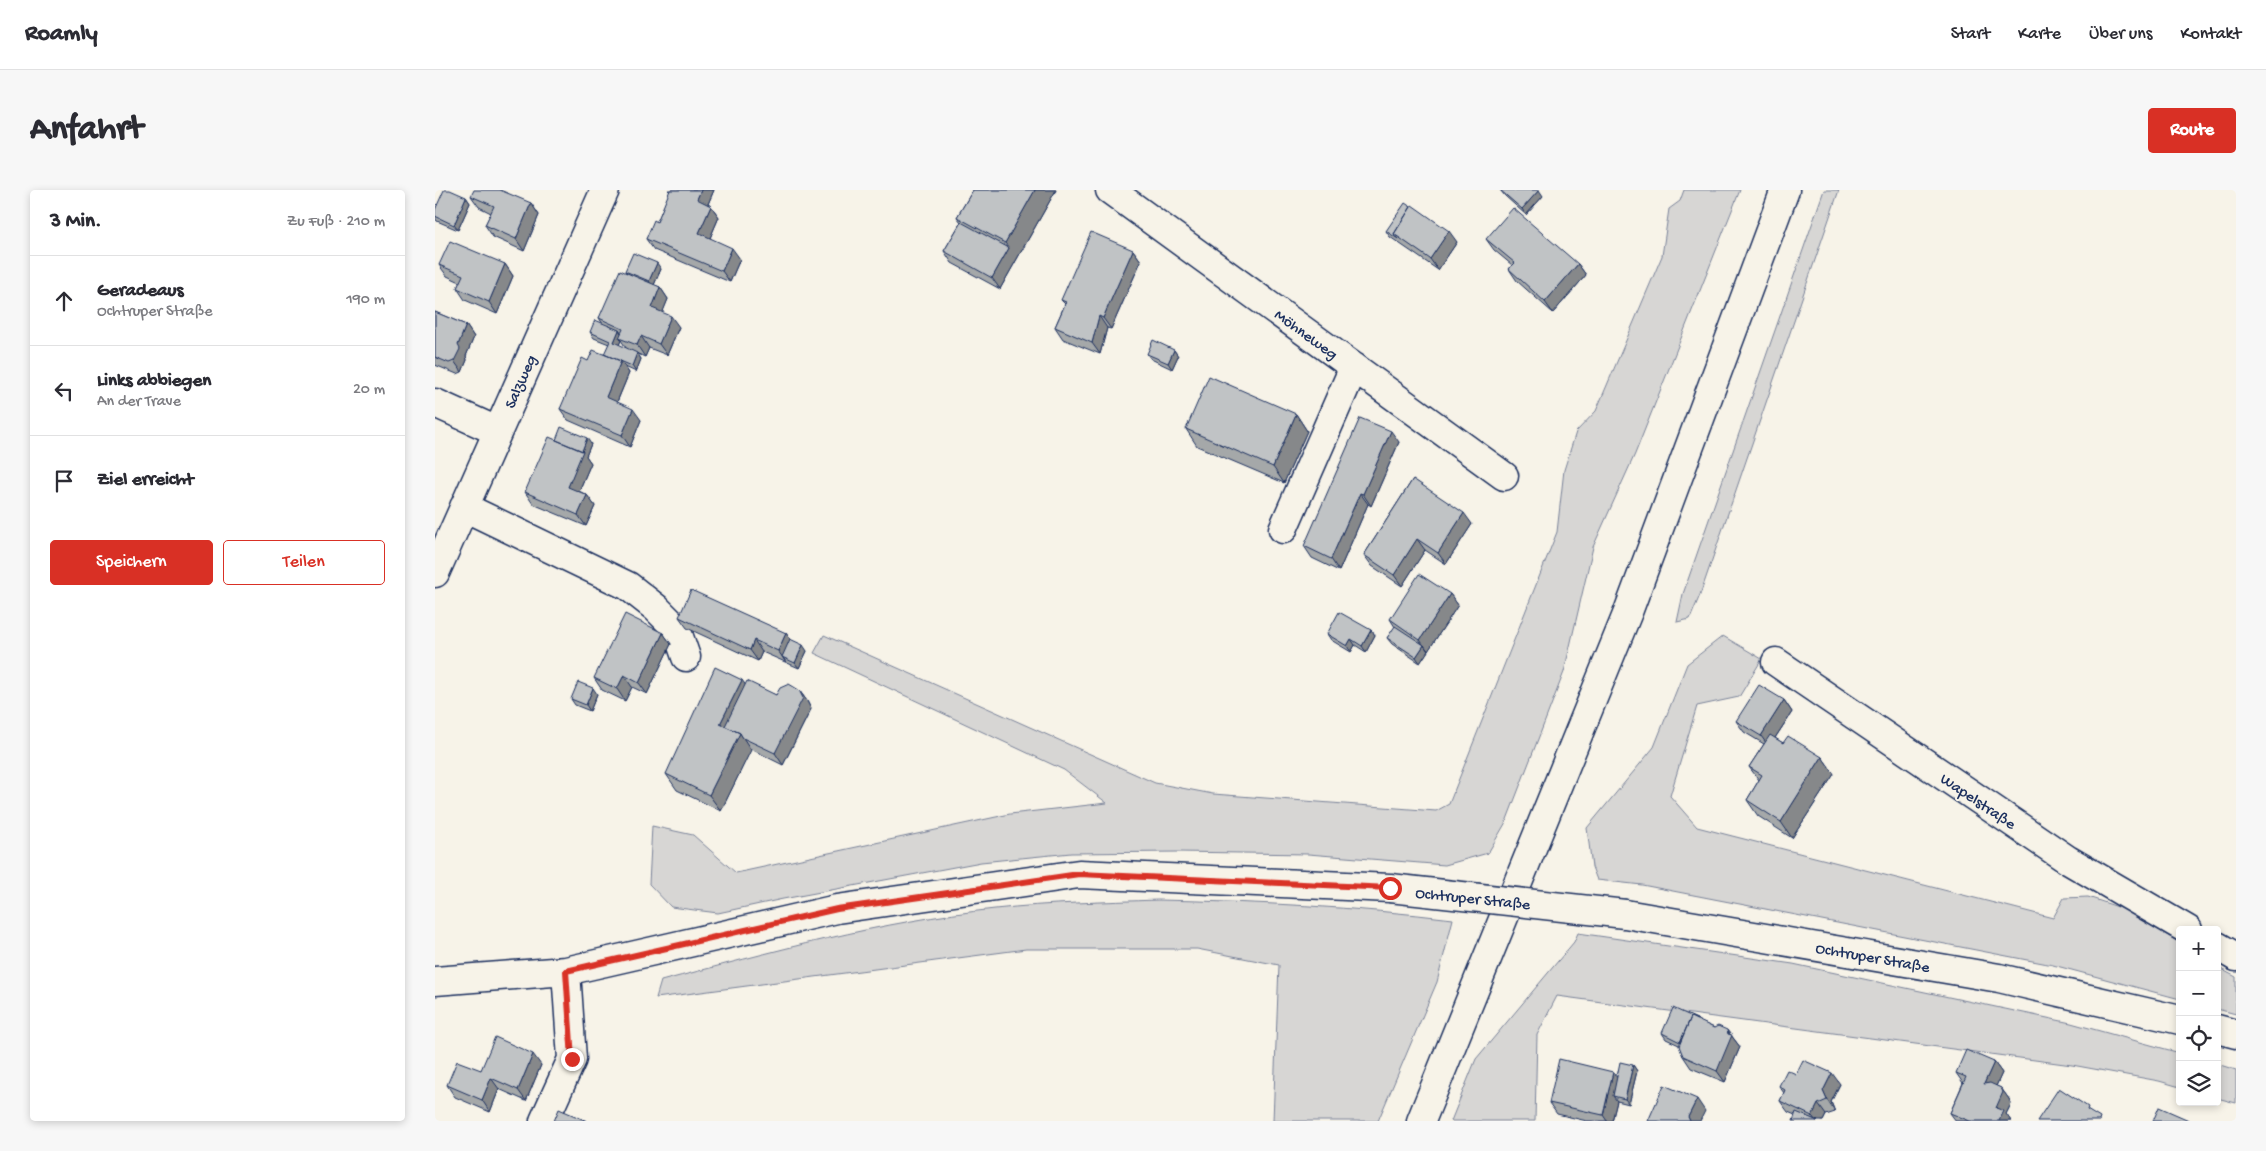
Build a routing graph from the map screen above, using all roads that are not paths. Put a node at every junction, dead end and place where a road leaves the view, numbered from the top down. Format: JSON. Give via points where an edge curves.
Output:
{"nodes":[{"id":1,"x":605,"y":190,"type":"edge"},
{"id":2,"x":1110,"y":190,"type":"edge"},
{"id":3,"x":1785,"y":190,"type":"edge"},
{"id":4,"x":1354,"y":367,"type":"junction"},
{"id":5,"x":435,"y":403,"type":"edge"},
{"id":6,"x":497,"y":431,"type":"junction"},
{"id":7,"x":1504,"y":476,"type":"dead end"},
{"id":8,"x":464,"y":507,"type":"junction"},
{"id":9,"x":1283,"y":529,"type":"dead end"},
{"id":10,"x":435,"y":573,"type":"edge"},
{"id":11,"x":686,"y":657,"type":"dead end"},
{"id":12,"x":1776,"y":662,"type":"dead end"},
{"id":13,"x":2181,"y":926,"type":"edge"},
{"id":14,"x":2221,"y":948,"type":"edge"},
{"id":15,"x":2236,"y":957,"type":"edge"},
{"id":16,"x":566,"y":971,"type":"junction"},
{"id":17,"x":435,"y":981,"type":"edge"},
{"id":18,"x":2176,"y":1019,"type":"edge"},
{"id":19,"x":2221,"y":1030,"type":"edge"},
{"id":20,"x":2236,"y":1034,"type":"edge"},
{"id":21,"x":544,"y":1121,"type":"edge"},
{"id":22,"x":1421,"y":1121,"type":"edge"}],
"edges":[{"from":1,"to":6,"type":"main road","name":"Salzweg"},
{"from":2,"to":4,"type":"main road","name":"Möhneweg"},
{"from":3,"to":22,"type":"main road","via":[[1628,612]]},
{"from":4,"to":7,"type":"main road","name":"Möhneweg"},
{"from":4,"to":9,"type":"main road"},
{"from":5,"to":6,"type":"main road"},
{"from":6,"to":8,"type":"main road","name":"Salzweg"},
{"from":8,"to":10,"type":"main road","name":"Salzweg"},
{"from":8,"to":11,"type":"main road","via":[[628,586],[676,628]]},
{"from":12,"to":13,"type":"main road","name":"Wapelstraße","via":[[2068,860]]},
{"from":14,"to":15,"type":"main road"},
{"from":16,"to":17,"type":"main road","name":"Ochtruper Straße"},
{"from":16,"to":18,"type":"main road","name":"Ochtruper Straße","bridge":true,"via":[[837,909],[1079,874],[1390,888],[1625,914],[1999,978]]},
{"from":16,"to":21,"type":"main road","via":[[572,1059]]},
{"from":19,"to":20,"type":"main road"}]}
